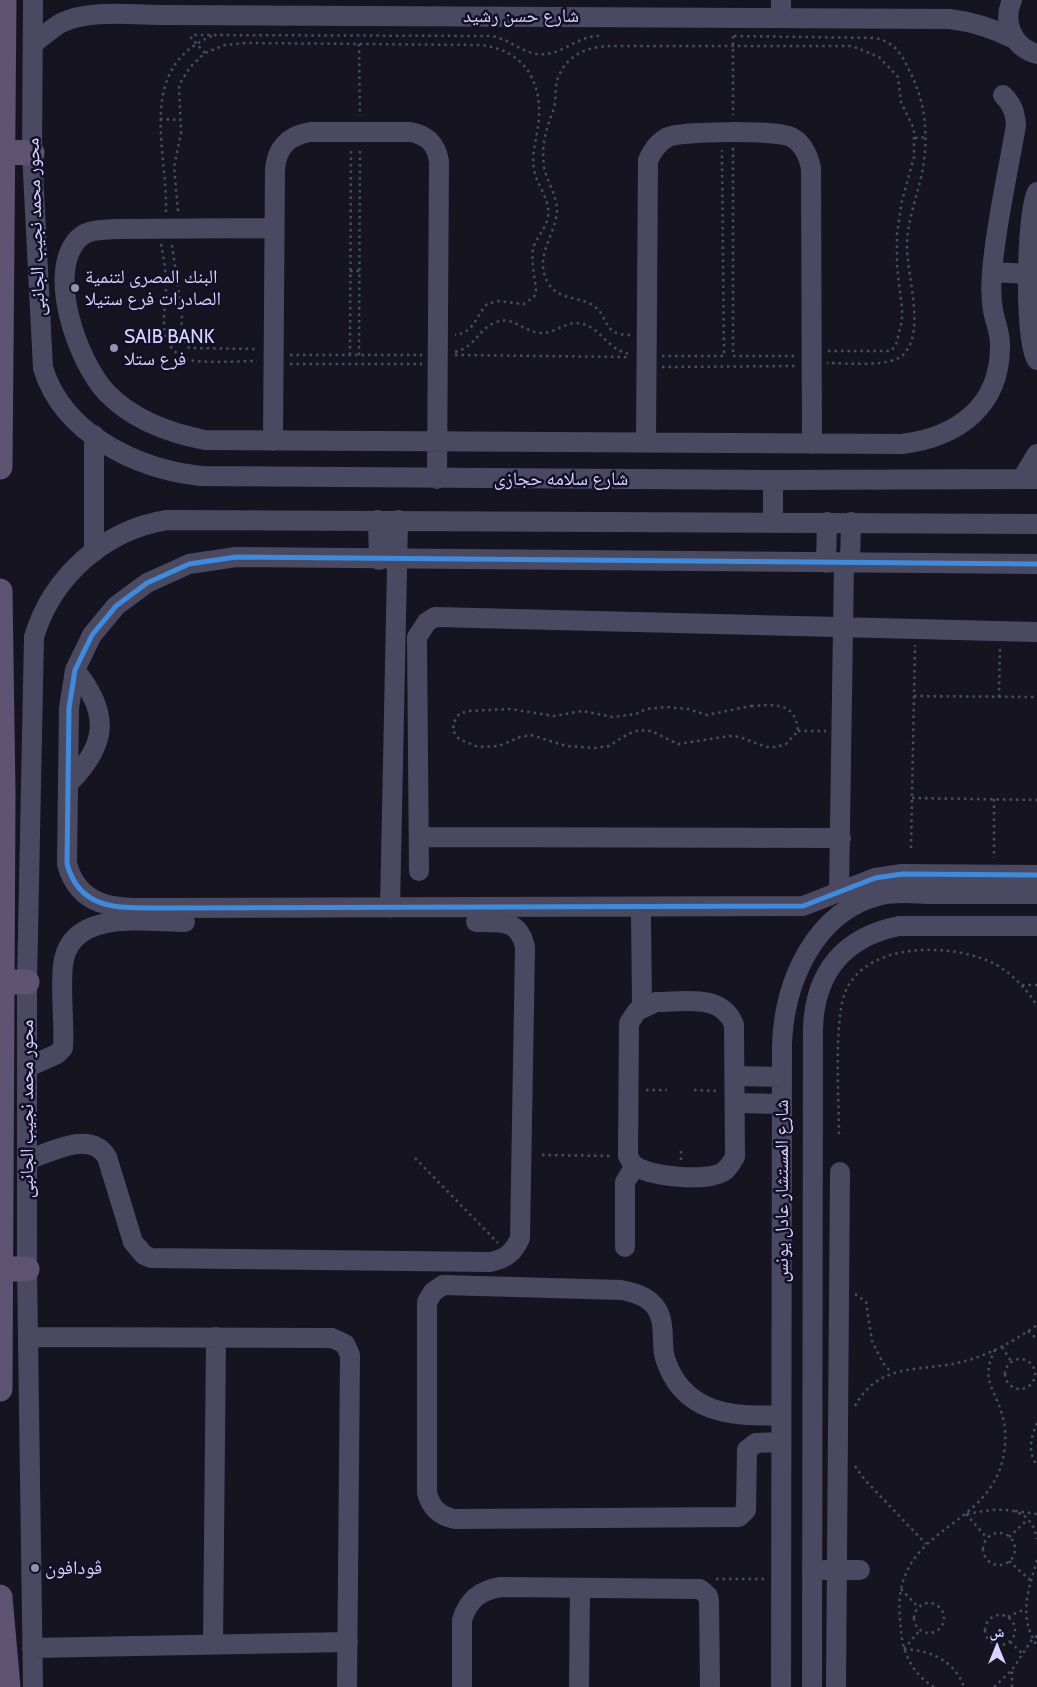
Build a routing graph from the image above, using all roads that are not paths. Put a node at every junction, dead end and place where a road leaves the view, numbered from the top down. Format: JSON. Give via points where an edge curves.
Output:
{"nodes":[{"id":1,"x":4,"y":0,"type":"edge"},
{"id":2,"x":32,"y":0,"type":"edge"},
{"id":3,"x":1012,"y":0,"type":"edge"},
{"id":4,"x":229,"y":8,"type":"edge"},
{"id":5,"x":498,"y":8,"type":"edge"},
{"id":6,"x":782,"y":9,"type":"edge"},
{"id":7,"x":32,"y":44,"type":"junction"},
{"id":8,"x":1025,"y":47,"type":"edge"},
{"id":9,"x":1037,"y":71,"type":"edge"},
{"id":10,"x":1002,"y":95,"type":"dead end"},
{"id":11,"x":4,"y":152,"type":"junction"},
{"id":12,"x":32,"y":153,"type":"junction"},
{"id":13,"x":1037,"y":192,"type":"edge"},
{"id":14,"x":274,"y":228,"type":"junction"},
{"id":15,"x":992,"y":272,"type":"junction"},
{"id":16,"x":1030,"y":274,"type":"junction"},
{"id":17,"x":1,"y":343,"type":"edge"},
{"id":18,"x":1037,"y":360,"type":"edge"},
{"id":19,"x":94,"y":435,"type":"junction"},
{"id":20,"x":273,"y":441,"type":"junction"},
{"id":21,"x":438,"y":442,"type":"junction"},
{"id":22,"x":646,"y":443,"type":"junction"},
{"id":23,"x":812,"y":444,"type":"junction"},
{"id":24,"x":1037,"y":454,"type":"edge"},
{"id":25,"x":0,"y":467,"type":"edge"},
{"id":26,"x":438,"y":479,"type":"junction"},
{"id":27,"x":1030,"y":479,"type":"edge"},
{"id":28,"x":773,"y":480,"type":"junction"},
{"id":29,"x":378,"y":520,"type":"junction"},
{"id":30,"x":398,"y":520,"type":"junction"},
{"id":31,"x":773,"y":522,"type":"junction"},
{"id":32,"x":827,"y":522,"type":"junction"},
{"id":33,"x":851,"y":522,"type":"junction"},
{"id":34,"x":1037,"y":524,"type":"edge"},
{"id":35,"x":94,"y":552,"type":"junction"},
{"id":36,"x":389,"y":560,"type":"junction"},
{"id":37,"x":840,"y":563,"type":"junction"},
{"id":38,"x":1037,"y":564,"type":"edge"},
{"id":39,"x":0,"y":591,"type":"edge"},
{"id":40,"x":843,"y":628,"type":"junction"},
{"id":41,"x":1037,"y":632,"type":"edge"},
{"id":42,"x":75,"y":670,"type":"junction"},
{"id":43,"x":68,"y":783,"type":"junction"},
{"id":44,"x":419,"y":837,"type":"junction"},
{"id":45,"x":841,"y":838,"type":"junction"},
{"id":46,"x":419,"y":871,"type":"dead end"},
{"id":47,"x":1037,"y":875,"type":"edge"},
{"id":48,"x":839,"y":892,"type":"junction"},
{"id":49,"x":1037,"y":894,"type":"edge"},
{"id":50,"x":390,"y":908,"type":"junction"},
{"id":51,"x":641,"y":917,"type":"dead end"},
{"id":52,"x":1037,"y":926,"type":"edge"},
{"id":53,"x":3,"y":982,"type":"junction"},
{"id":54,"x":27,"y":982,"type":"junction"},
{"id":55,"x":642,"y":1006,"type":"junction"},
{"id":56,"x":782,"y":1045,"type":"junction"},
{"id":57,"x":813,"y":1046,"type":"junction"},
{"id":58,"x":28,"y":1067,"type":"junction"},
{"id":59,"x":782,"y":1077,"type":"junction"},
{"id":60,"x":736,"y":1090,"type":"junction"},
{"id":61,"x":782,"y":1104,"type":"junction"},
{"id":62,"x":27,"y":1160,"type":"junction"},
{"id":63,"x":632,"y":1161,"type":"junction"},
{"id":64,"x":840,"y":1172,"type":"dead end"},
{"id":65,"x":625,"y":1247,"type":"dead end"},
{"id":66,"x":2,"y":1269,"type":"junction"},
{"id":67,"x":27,"y":1269,"type":"junction"},
{"id":68,"x":28,"y":1336,"type":"junction"},
{"id":69,"x":216,"y":1338,"type":"junction"},
{"id":70,"x":0,"y":1389,"type":"edge"},
{"id":71,"x":782,"y":1415,"type":"junction"},
{"id":72,"x":782,"y":1442,"type":"junction"},
{"id":73,"x":812,"y":1570,"type":"junction"},
{"id":74,"x":837,"y":1570,"type":"junction"},
{"id":75,"x":860,"y":1570,"type":"dead end"},
{"id":76,"x":580,"y":1588,"type":"junction"},
{"id":77,"x":0,"y":1597,"type":"edge"},
{"id":78,"x":348,"y":1642,"type":"junction"},
{"id":79,"x":213,"y":1644,"type":"junction"},
{"id":80,"x":32,"y":1648,"type":"junction"},
{"id":81,"x":781,"y":1686,"type":"edge"},
{"id":82,"x":812,"y":1686,"type":"edge"},
{"id":83,"x":8,"y":1687,"type":"edge"},
{"id":84,"x":33,"y":1687,"type":"edge"},
{"id":85,"x":348,"y":1687,"type":"edge"},
{"id":86,"x":462,"y":1687,"type":"edge"},
{"id":87,"x":579,"y":1687,"type":"edge"},
{"id":88,"x":710,"y":1687,"type":"edge"},
{"id":89,"x":836,"y":1687,"type":"edge"}],
"edges":[{"from":1,"to":11,"type":"main road"},
{"from":2,"to":7,"type":"street","name":"محور محمد نجيب الجانبى"},
{"from":3,"to":8,"type":"street","via":[[1007,14],[1009,27]]},
{"from":4,"to":5,"type":"street","name":"شارع حسن رشيد"},
{"from":4,"to":7,"type":"street","name":"شارع حسن رشيد","via":[[86,16],[62,22]]},
{"from":5,"to":6,"type":"street","name":"شارع حسن رشيد"},
{"from":6,"to":8,"type":"street","name":"شارع حسن رشيد","via":[[950,19],[980,24]]},
{"from":7,"to":12,"type":"street","name":"محور محمد نجيب الجانبى"},
{"from":8,"to":9,"type":"street"},
{"from":10,"to":15,"type":"street","via":[[1011,103],[1016,125]]},
{"from":11,"to":12,"type":"main road"},
{"from":11,"to":17,"type":"main road"},
{"from":12,"to":19,"type":"street","name":"محور محمد نجيب الجانبى","via":[[42,368],[57,399]]},
{"from":13,"to":16,"type":"street","via":[[1030,218]]},
{"from":14,"to":20,"type":"street"},
{"from":14,"to":20,"type":"street","via":[[95,230],[81,237],[71,249],[67,272],[70,323],[75,339],[92,375],[107,393],[128,410],[178,434],[205,440]]},
{"from":14,"to":21,"type":"street","via":[[276,158],[288,139],[298,134],[410,132],[430,140],[439,161]]},
{"from":15,"to":16,"type":"street"},
{"from":15,"to":23,"type":"street","via":[[999,359],[986,398],[970,417],[950,432],[927,441]]},
{"from":16,"to":18,"type":"street","via":[[1030,336]]},
{"from":17,"to":25,"type":"main road"},
{"from":19,"to":26,"type":"street","name":"شارع سلامه حجازى","via":[[128,457],[182,474]]},
{"from":19,"to":35,"type":"street"},
{"from":20,"to":21,"type":"street"},
{"from":21,"to":22,"type":"street"},
{"from":21,"to":26,"type":"street"},
{"from":22,"to":23,"type":"street"},
{"from":22,"to":23,"type":"street","via":[[648,160],[656,146],[669,136],[781,133],[798,142],[809,158],[811,168]]},
{"from":24,"to":27,"type":"street"},
{"from":26,"to":28,"type":"street","name":"شارع سلامه حجازى"},
{"from":27,"to":28,"type":"street","name":"شارع سلامه حجازى"},
{"from":28,"to":31,"type":"street"},
{"from":29,"to":30,"type":"street"},
{"from":29,"to":35,"type":"street","via":[[167,520],[127,530]]},
{"from":29,"to":36,"type":"street"},
{"from":30,"to":31,"type":"street"},
{"from":30,"to":36,"type":"street"},
{"from":31,"to":32,"type":"street"},
{"from":32,"to":33,"type":"street"},
{"from":32,"to":37,"type":"street"},
{"from":33,"to":34,"type":"street"},
{"from":33,"to":37,"type":"street"},
{"from":35,"to":54,"type":"street","name":"محور محمد نجيب الجانبى","via":[[72,570],[52,594],[34,637]]},
{"from":36,"to":37,"type":"street"},
{"from":36,"to":42,"type":"street","via":[[236,557],[190,564],[147,583],[116,606],[92,635]]},
{"from":36,"to":50,"type":"street"},
{"from":37,"to":38,"type":"street"},
{"from":37,"to":40,"type":"street"},
{"from":39,"to":53,"type":"main road"},
{"from":40,"to":41,"type":"street"},
{"from":40,"to":44,"type":"street","via":[[435,617],[427,622],[418,637]]},
{"from":40,"to":45,"type":"street"},
{"from":42,"to":43,"type":"street","via":[[69,708]]},
{"from":42,"to":43,"type":"street","via":[[92,690],[100,715],[98,741],[87,764]]},
{"from":43,"to":50,"type":"street","via":[[67,864],[74,883],[97,902],[118,907]]},
{"from":44,"to":45,"type":"street"},
{"from":44,"to":46,"type":"street"},
{"from":45,"to":48,"type":"street"},
{"from":47,"to":48,"type":"street","via":[[902,874],[875,878]]},
{"from":48,"to":50,"type":"street","via":[[803,906]]},
{"from":49,"to":56,"type":"street","name":"شارع المستشار عادل يونس","via":[[899,894],[855,904],[824,930],[796,972],[783,1020]]},
{"from":51,"to":55,"type":"street"},
{"from":52,"to":57,"type":"street","name":"شارع المستشار عادل يونس","via":[[899,926],[862,938],[839,957],[823,981],[814,1012]]},
{"from":53,"to":54,"type":"main road"},
{"from":53,"to":66,"type":"main road"},
{"from":54,"to":58,"type":"street","name":"محور محمد نجيب الجانبى"},
{"from":55,"to":60,"type":"street","via":[[656,1002],[707,1002],[725,1009],[734,1025]]},
{"from":55,"to":63,"type":"street","via":[[632,1016],[628,1030]]},
{"from":56,"to":57,"type":"street"},
{"from":56,"to":59,"type":"street","name":"شارع المستشار عادل يونس"},
{"from":57,"to":73,"type":"street","name":"شارع المستشار عادل يونس"},
{"from":58,"to":62,"type":"street","name":"محور محمد نجيب الجانبى"},
{"from":58,"to":62,"type":"street","via":[[63,1048],[64,961],[70,945],[81,932],[102,923],[502,922],[518,930],[525,948],[520,1238],[509,1255],[500,1260],[151,1258],[133,1242],[107,1157],[99,1147],[82,1143]]},
{"from":59,"to":60,"type":"street"},
{"from":59,"to":61,"type":"street","name":"شارع المستشار عادل يونس"},
{"from":60,"to":61,"type":"street"},
{"from":60,"to":63,"type":"street","via":[[735,1157],[722,1172],[712,1176],[678,1177]]},
{"from":61,"to":71,"type":"street","name":"شارع المستشار عادل يونس"},
{"from":62,"to":67,"type":"street","name":"محور محمد نجيب الجانبى"},
{"from":63,"to":65,"type":"street","via":[[625,1182]]},
{"from":64,"to":74,"type":"street"},
{"from":66,"to":67,"type":"main road"},
{"from":66,"to":70,"type":"main road"},
{"from":67,"to":68,"type":"street","name":"محور محمد نجيب الجانبى"},
{"from":68,"to":69,"type":"street"},
{"from":68,"to":80,"type":"street","name":"محور محمد نجيب الجانبى"},
{"from":69,"to":78,"type":"street","via":[[332,1338],[340,1340],[348,1348]]},
{"from":69,"to":79,"type":"street"},
{"from":71,"to":72,"type":"street","name":"شارع المستشار عادل يونس"},
{"from":71,"to":72,"type":"street","via":[[713,1411],[691,1399],[674,1380],[664,1357],[660,1316],[651,1302],[637,1292],[443,1286],[433,1292],[427,1302],[427,1493],[430,1503],[444,1517],[739,1517],[746,1510],[747,1450],[756,1443]]},
{"from":72,"to":81,"type":"street","name":"شارع المستشار عادل يونس"},
{"from":73,"to":74,"type":"street"},
{"from":73,"to":82,"type":"street","name":"شارع المستشار عادل يونس"},
{"from":74,"to":75,"type":"street"},
{"from":74,"to":89,"type":"street"},
{"from":76,"to":86,"type":"street","via":[[500,1588],[480,1593],[471,1601],[462,1620]]},
{"from":76,"to":87,"type":"street"},
{"from":76,"to":88,"type":"street","via":[[700,1589],[709,1601]]},
{"from":77,"to":83,"type":"main road"},
{"from":78,"to":79,"type":"street"},
{"from":78,"to":85,"type":"street"},
{"from":79,"to":80,"type":"street"},
{"from":80,"to":84,"type":"street","name":"محور محمد نجيب الجانبى"},
{"from":81,"to":82,"type":"street"}]}
